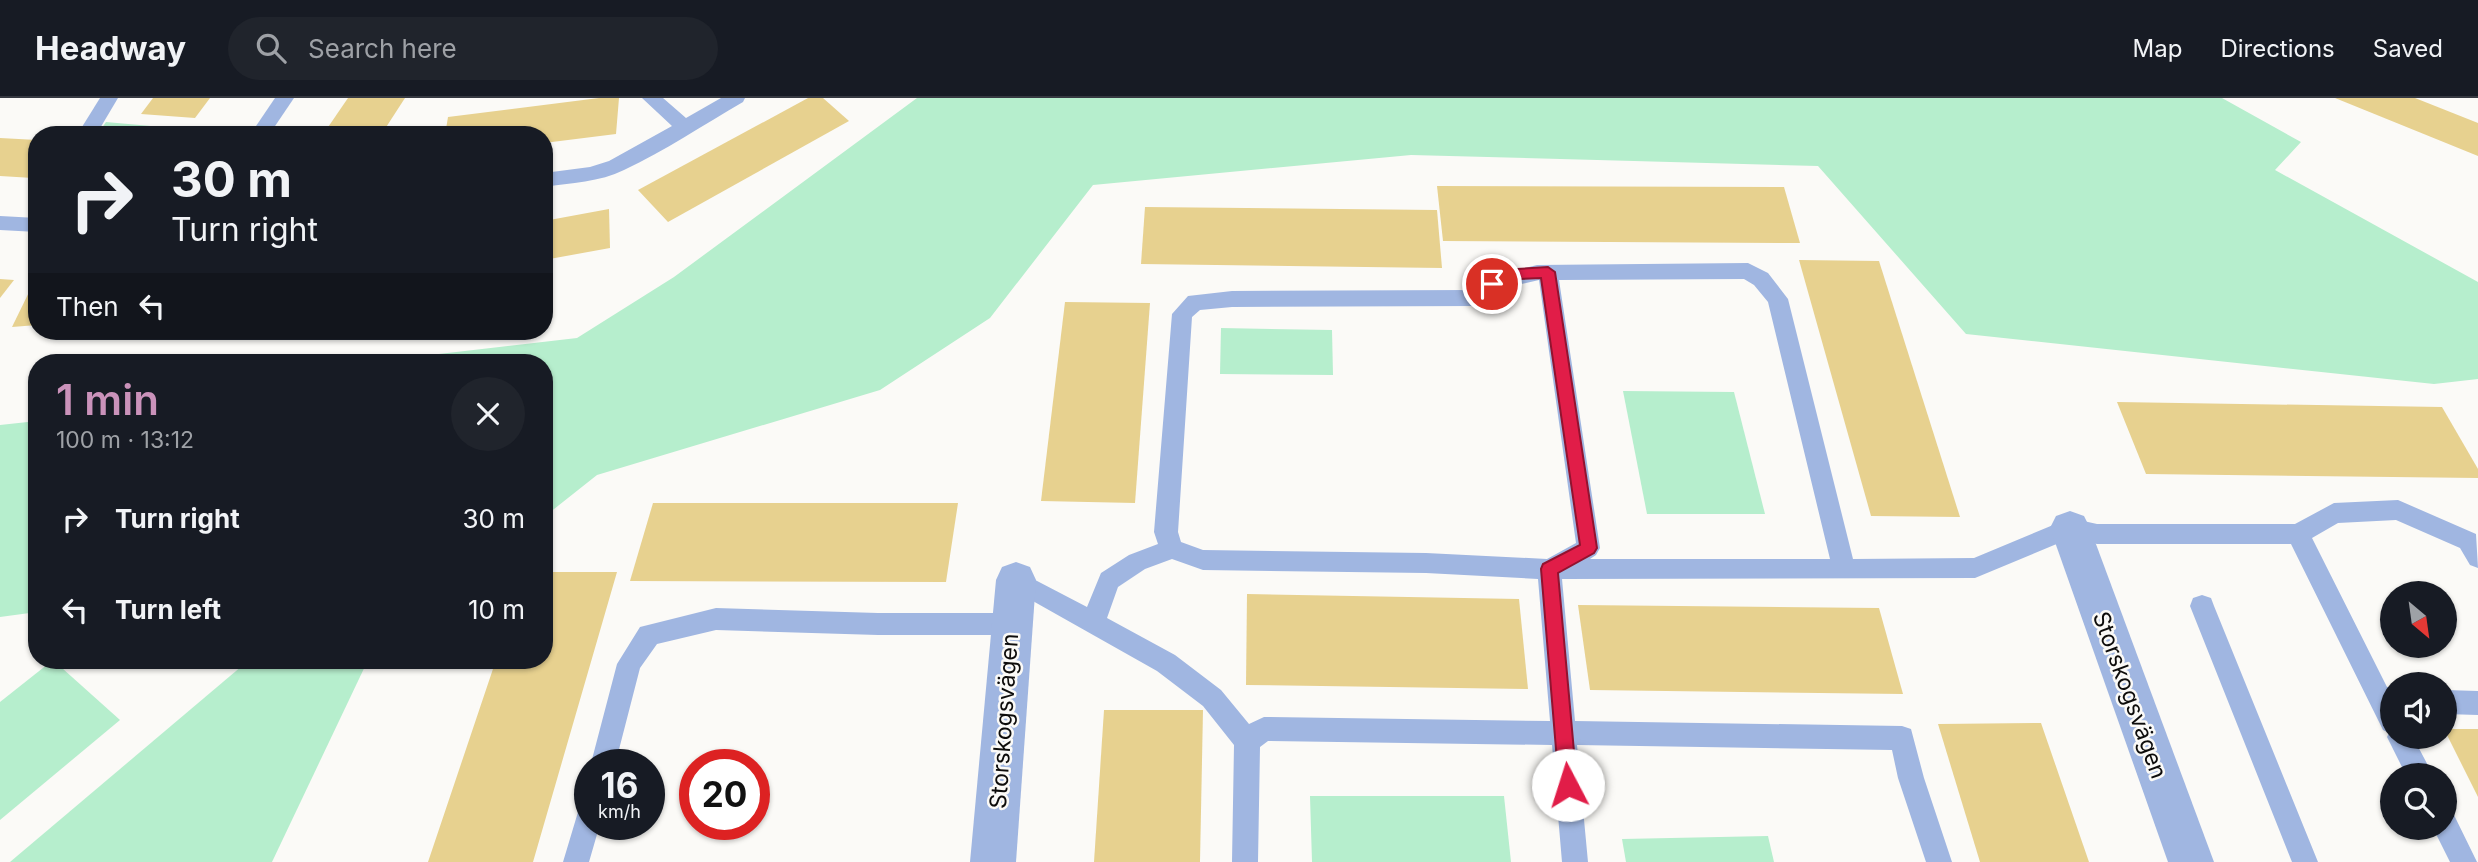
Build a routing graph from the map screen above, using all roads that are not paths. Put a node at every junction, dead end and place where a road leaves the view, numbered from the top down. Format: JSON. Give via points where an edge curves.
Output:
{"nodes":[{"id":1,"x":109,"y":98,"type":"edge"},
{"id":2,"x":285,"y":98,"type":"edge"},
{"id":3,"x":651,"y":98,"type":"edge"},
{"id":4,"x":736,"y":98,"type":"edge"},
{"id":5,"x":92,"y":126,"type":"edge"},
{"id":6,"x":265,"y":126,"type":"edge"},
{"id":7,"x":686,"y":128,"type":"junction"},
{"id":8,"x":553,"y":179,"type":"edge"},
{"id":9,"x":0,"y":223,"type":"edge"},
{"id":10,"x":28,"y":225,"type":"edge"},
{"id":11,"x":1548,"y":272,"type":"junction"},
{"id":12,"x":2070,"y":528,"type":"junction"},
{"id":13,"x":2298,"y":534,"type":"junction"},
{"id":14,"x":1172,"y":549,"type":"junction"},
{"id":15,"x":2478,"y":558,"type":"edge"},
{"id":16,"x":1549,"y":569,"type":"junction"},
{"id":17,"x":1844,"y":569,"type":"junction"},
{"id":18,"x":1016,"y":580,"type":"joint"},
{"id":19,"x":2202,"y":606,"type":"dead end"},
{"id":20,"x":1093,"y":622,"type":"junction"},
{"id":21,"x":1011,"y":624,"type":"junction"},
{"id":22,"x":2380,"y":688,"type":"edge"},
{"id":23,"x":2457,"y":702,"type":"edge"},
{"id":24,"x":2478,"y":703,"type":"edge"},
{"id":25,"x":1564,"y":733,"type":"junction"},
{"id":26,"x":1247,"y":741,"type":"junction"},
{"id":27,"x":606,"y":749,"type":"edge"},
{"id":28,"x":582,"y":840,"type":"edge"},
{"id":29,"x":2453,"y":840,"type":"edge"},
{"id":30,"x":576,"y":862,"type":"edge"},
{"id":31,"x":993,"y":862,"type":"edge"},
{"id":32,"x":1245,"y":862,"type":"edge"},
{"id":33,"x":1575,"y":862,"type":"edge"},
{"id":34,"x":1939,"y":862,"type":"edge"},
{"id":35,"x":2191,"y":862,"type":"edge"},
{"id":36,"x":2305,"y":862,"type":"edge"},
{"id":37,"x":2464,"y":862,"type":"edge"}],
"edges":[{"from":1,"to":5,"type":"lane"},
{"from":2,"to":6,"type":"lane"},
{"from":3,"to":7,"type":"lane"},
{"from":4,"to":7,"type":"lane"},
{"from":7,"to":8,"type":"lane","via":[[616,166]]},
{"from":9,"to":10,"type":"lane"},
{"from":11,"to":14,"type":"lane","via":[[1517,274],[1492,284],[1477,298],[1195,302],[1182,314],[1166,532]]},
{"from":11,"to":16,"type":"lane","via":[[1588,548]]},
{"from":11,"to":17,"type":"lane","via":[[1748,271],[1761,279],[1778,299]]},
{"from":12,"to":13,"type":"lane","via":[[2097,534]]},
{"from":12,"to":17,"type":"lane","via":[[1975,568]]},
{"from":12,"to":35,"type":"street","name":"Storskogsvägen"},
{"from":13,"to":15,"type":"lane","via":[[2334,513],[2398,510],[2468,541]]},
{"from":13,"to":22,"type":"lane"},
{"from":14,"to":16,"type":"lane","via":[[1203,560]]},
{"from":14,"to":20,"type":"lane","via":[[1109,580]]},
{"from":16,"to":17,"type":"lane"},
{"from":16,"to":25,"type":"lane"},
{"from":18,"to":20,"type":"lane"},
{"from":18,"to":21,"type":"street","name":"Storskogsvägen"},
{"from":19,"to":36,"type":"lane"},
{"from":20,"to":26,"type":"lane","via":[[1166,663],[1202,691]]},
{"from":21,"to":27,"type":"lane","via":[[716,619],[649,635],[629,664]]},
{"from":21,"to":31,"type":"street","name":"Storskogsvägen"},
{"from":23,"to":24,"type":"lane"},
{"from":25,"to":26,"type":"lane","via":[[1264,729]]},
{"from":25,"to":33,"type":"lane"},
{"from":25,"to":34,"type":"lane","via":[[1902,738]]},
{"from":26,"to":32,"type":"lane"},
{"from":28,"to":30,"type":"lane"},
{"from":29,"to":37,"type":"lane"}]}
